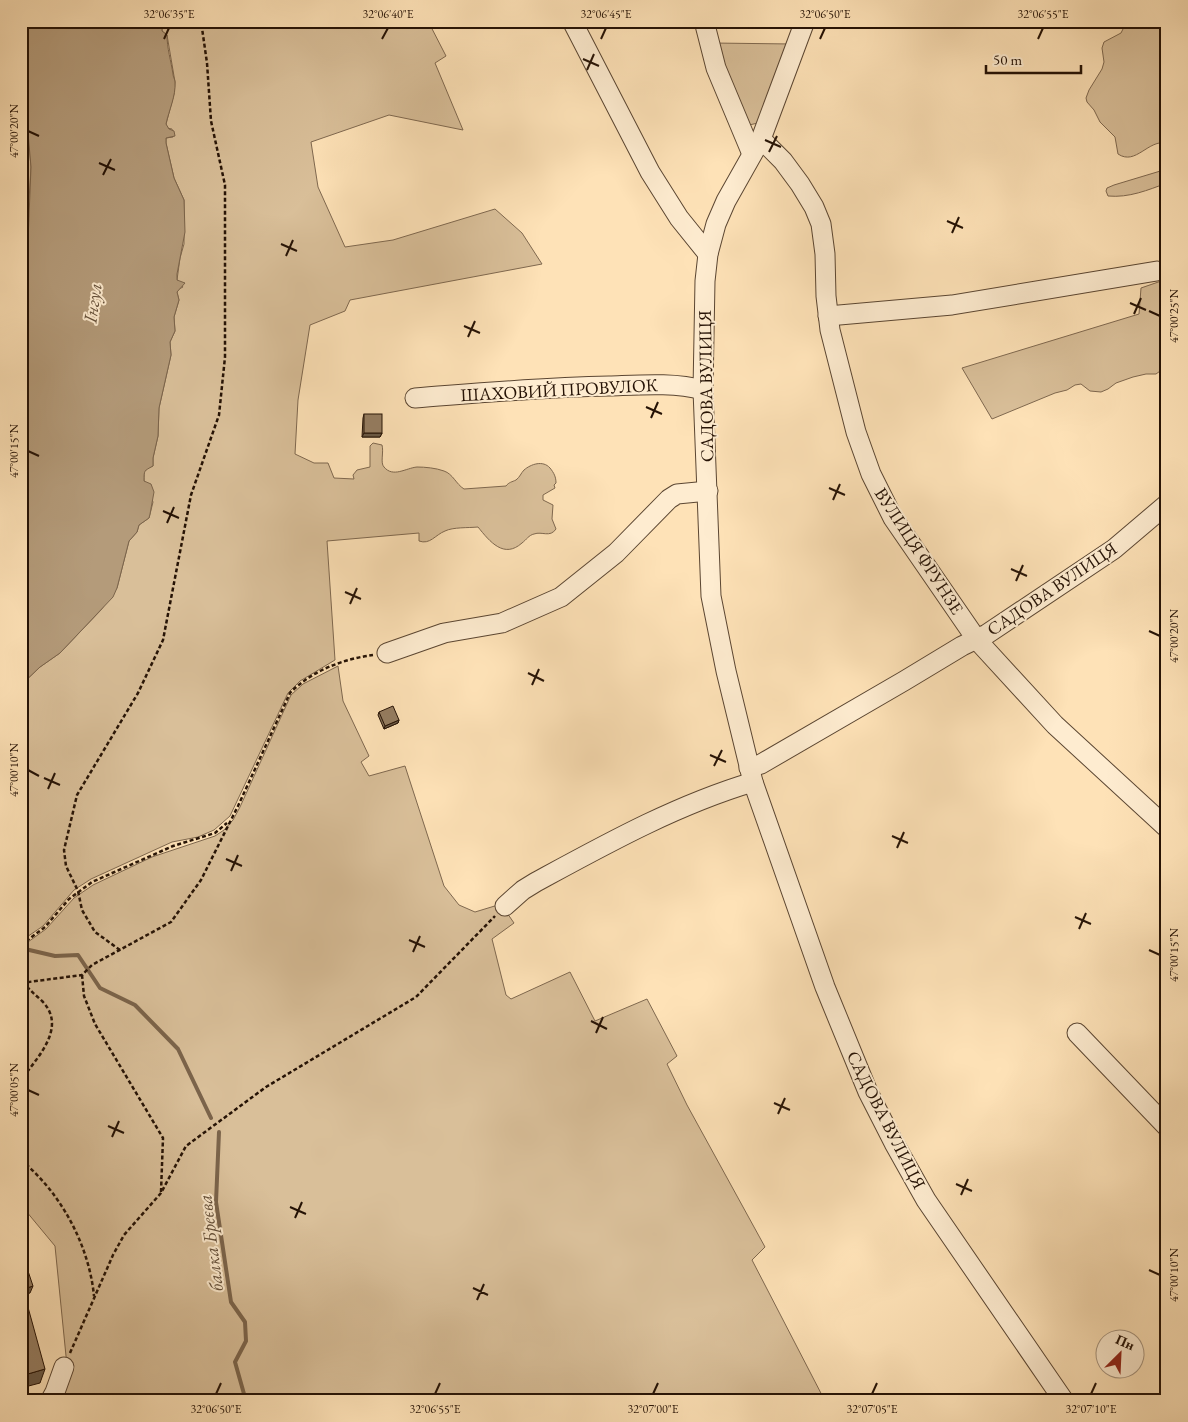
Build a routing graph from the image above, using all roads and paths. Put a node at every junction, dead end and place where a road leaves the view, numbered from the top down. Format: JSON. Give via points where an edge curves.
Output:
{"nodes":[{"id":1,"x":201,"y":21,"type":"edge"},
{"id":2,"x":572,"y":21,"type":"edge"},
{"id":3,"x":704,"y":21,"type":"edge"},
{"id":4,"x":805,"y":21,"type":"edge"},
{"id":5,"x":757,"y":146,"type":"junction"},
{"id":6,"x":708,"y":254,"type":"junction"},
{"id":7,"x":1157,"y":271,"type":"dead end"},
{"id":8,"x":828,"y":316,"type":"junction"},
{"id":9,"x":703,"y":390,"type":"junction"},
{"id":10,"x":415,"y":398,"type":"dead end"},
{"id":11,"x":708,"y":491,"type":"junction"},
{"id":12,"x":1167,"y":504,"type":"edge"},
{"id":13,"x":977,"y":640,"type":"junction"},
{"id":14,"x":387,"y":653,"type":"joint"},
{"id":15,"x":751,"y":775,"type":"junction"},
{"id":16,"x":232,"y":818,"type":"junction"},
{"id":17,"x":1167,"y":828,"type":"edge"},
{"id":18,"x":78,"y":891,"type":"junction"},
{"id":19,"x":506,"y":906,"type":"joint"},
{"id":20,"x":21,"y":944,"type":"edge"},
{"id":21,"x":120,"y":950,"type":"junction"},
{"id":22,"x":21,"y":975,"type":"edge"},
{"id":23,"x":82,"y":975,"type":"junction"},
{"id":24,"x":22,"y":983,"type":"edge"},
{"id":25,"x":1078,"y":1033,"type":"dead end"},
{"id":26,"x":21,"y":1080,"type":"edge"},
{"id":27,"x":1167,"y":1127,"type":"edge"},
{"id":28,"x":21,"y":1160,"type":"edge"},
{"id":29,"x":161,"y":1193,"type":"junction"},
{"id":30,"x":94,"y":1298,"type":"junction"},
{"id":31,"x":64,"y":1367,"type":"joint"},
{"id":32,"x":50,"y":1401,"type":"edge"},
{"id":33,"x":1064,"y":1401,"type":"edge"}],
"edges":[{"from":1,"to":18,"type":"path","via":[[211,121],[225,185],[225,357],[219,415],[191,495],[163,640],[138,693],[77,795],[64,850],[66,866]]},
{"from":2,"to":6,"type":"street","via":[[650,172],[679,218]]},
{"from":3,"to":5,"type":"street","via":[[716,68]]},
{"from":4,"to":5,"type":"street","name":"САДОВА ВУЛИЦЯ"},
{"from":5,"to":6,"type":"street","name":"САДОВА ВУЛИЦЯ","via":[[726,201]]},
{"from":5,"to":8,"type":"street","name":"ВУЛИЦЯ ФРУНЗЕ","via":[[783,161],[814,207],[821,224],[825,254]]},
{"from":6,"to":9,"type":"street","name":"САДОВА ВУЛИЦЯ","via":[[704,281]]},
{"from":7,"to":8,"type":"street","via":[[952,305]]},
{"from":8,"to":13,"type":"street","name":"ВУЛИЦЯ ФРУНЗЕ","via":[[856,432],[871,474],[893,518]]},
{"from":9,"to":10,"type":"street","name":"ШАХОВИЙ ПРОВУЛОК","via":[[684,386],[553,387]]},
{"from":9,"to":11,"type":"street","name":"САДОВА ВУЛИЦЯ"},
{"from":11,"to":14,"type":"street","via":[[677,494],[616,553],[554,601],[502,623],[444,633]]},
{"from":11,"to":15,"type":"street","name":"САДОВА ВУЛИЦЯ","via":[[711,596]]},
{"from":12,"to":13,"type":"street","name":"САДОВА ВУЛИЦЯ","via":[[1114,549]]},
{"from":13,"to":15,"type":"street","name":"САДОВА ВУЛИЦЯ","via":[[770,759]]},
{"from":13,"to":17,"type":"street","name":"ВУЛИЦЯ ФРУНЗЕ","via":[[1055,725]]},
{"from":14,"to":16,"type":"path","via":[[335,664],[295,688],[284,704]]},
{"from":15,"to":19,"type":"street","name":"САДОВА ВУЛИЦЯ","via":[[635,829],[536,882]]},
{"from":15,"to":33,"type":"street","name":"САДОВА ВУЛИЦЯ","via":[[825,987],[868,1092],[926,1200]]},
{"from":16,"to":18,"type":"path","via":[[215,833],[152,854]]},
{"from":16,"to":21,"type":"path","via":[[201,880],[171,922]]},
{"from":18,"to":20,"type":"path","via":[[45,927]]},
{"from":18,"to":21,"type":"path","via":[[82,910],[95,932]]},
{"from":19,"to":29,"type":"path","via":[[416,998],[266,1087],[186,1146]]},
{"from":21,"to":23,"type":"path","via":[[92,965]]},
{"from":22,"to":24,"type":"path"},
{"from":23,"to":24,"type":"path"},
{"from":23,"to":29,"type":"path","via":[[84,996],[95,1024],[163,1138]]},
{"from":24,"to":26,"type":"path","via":[[48,1008],[53,1025],[52,1034]]},
{"from":25,"to":27,"type":"street"},
{"from":28,"to":30,"type":"path","via":[[49,1187],[72,1225],[83,1248]]},
{"from":29,"to":30,"type":"path","via":[[124,1235]]},
{"from":30,"to":31,"type":"path"},
{"from":31,"to":32,"type":"street"}]}
